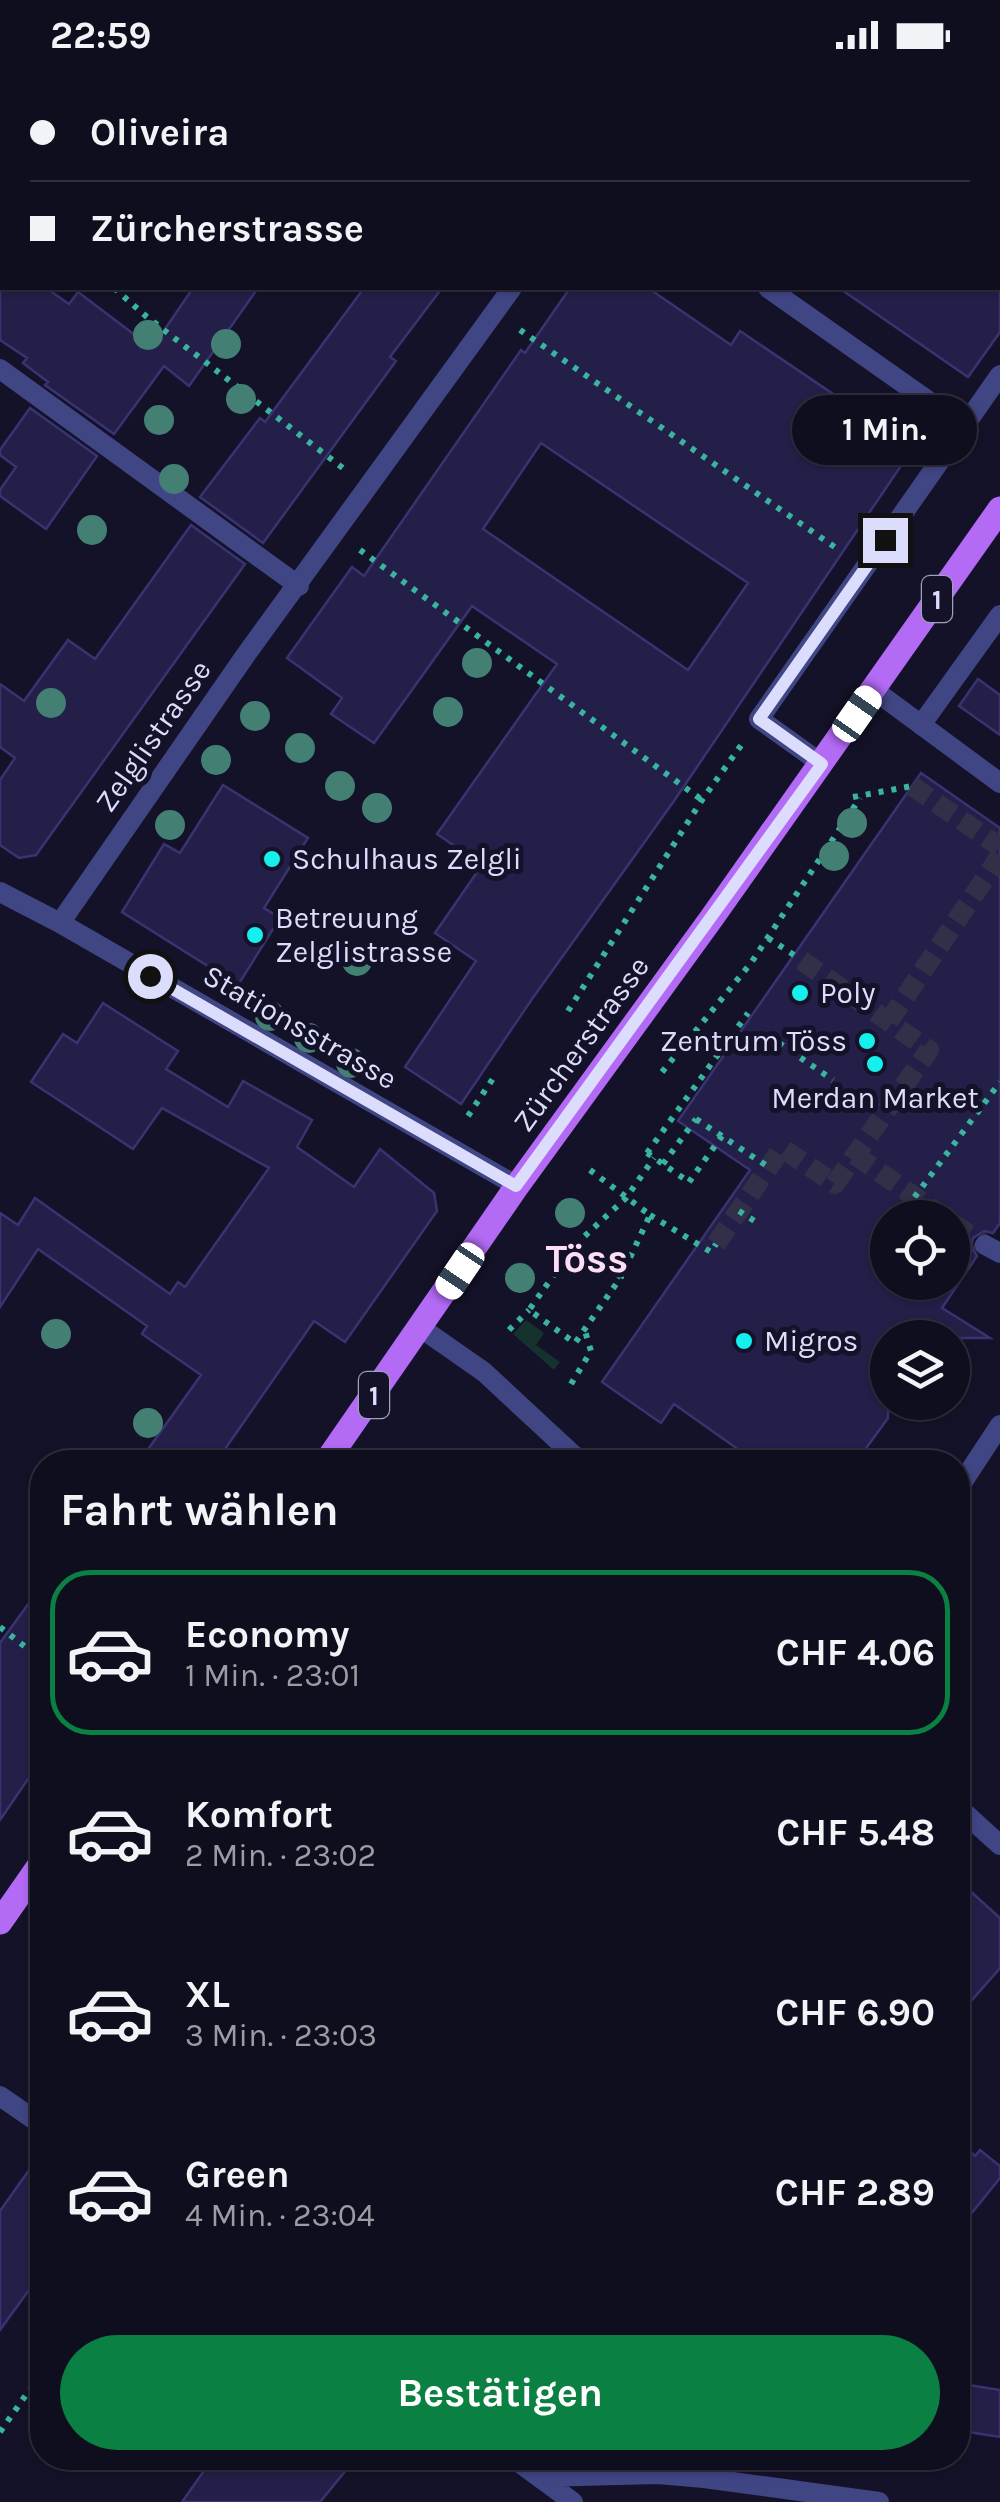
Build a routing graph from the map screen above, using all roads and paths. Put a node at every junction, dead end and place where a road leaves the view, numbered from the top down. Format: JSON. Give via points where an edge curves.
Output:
{"nodes":[{"id":1,"x":116,"y":290,"type":"edge"},
{"id":2,"x":510,"y":290,"type":"edge"},
{"id":3,"x":771,"y":290,"type":"edge"},
{"id":4,"x":494,"y":312,"type":"junction"},
{"id":5,"x":0,"y":369,"type":"edge"},
{"id":6,"x":1000,"y":375,"type":"edge"},
{"id":7,"x":964,"y":426,"type":"junction"},
{"id":8,"x":369,"y":488,"type":"junction"},
{"id":9,"x":1000,"y":508,"type":"edge"},
{"id":10,"x":337,"y":533,"type":"junction"},
{"id":11,"x":865,"y":568,"type":"junction"},
{"id":12,"x":299,"y":586,"type":"junction"},
{"id":13,"x":1000,"y":615,"type":"edge"},
{"id":14,"x":874,"y":690,"type":"junction"},
{"id":15,"x":759,"y":719,"type":"junction"},
{"id":16,"x":921,"y":725,"type":"junction"},
{"id":17,"x":822,"y":764,"type":"junction"},
{"id":18,"x":1000,"y":783,"type":"edge"},
{"id":19,"x":912,"y":786,"type":"dead end"},
{"id":20,"x":702,"y":800,"type":"junction"},
{"id":21,"x":0,"y":892,"type":"edge"},
{"id":22,"x":60,"y":923,"type":"junction"},
{"id":23,"x":768,"y":938,"type":"junction"},
{"id":24,"x":794,"y":955,"type":"tunnel mouth"},
{"id":25,"x":568,"y":1011,"type":"dead end"},
{"id":26,"x":748,"y":1013,"type":"dead end"},
{"id":27,"x":779,"y":1043,"type":"dead end"},
{"id":28,"x":662,"y":1072,"type":"dead end"},
{"id":29,"x":494,"y":1077,"type":"dead end"},
{"id":30,"x":833,"y":1080,"type":"dead end"},
{"id":31,"x":1000,"y":1082,"type":"edge"},
{"id":32,"x":468,"y":1116,"type":"dead end"},
{"id":33,"x":722,"y":1136,"type":"junction"},
{"id":34,"x":650,"y":1155,"type":"junction"},
{"id":35,"x":663,"y":1164,"type":"junction"},
{"id":36,"x":770,"y":1168,"type":"dead end"},
{"id":37,"x":590,"y":1170,"type":"dead end"},
{"id":38,"x":516,"y":1186,"type":"junction"},
{"id":39,"x":626,"y":1198,"type":"junction"},
{"id":40,"x":912,"y":1200,"type":"edge"},
{"id":41,"x":739,"y":1211,"type":"dead end"},
{"id":42,"x":650,"y":1215,"type":"junction"},
{"id":43,"x":759,"y":1224,"type":"dead end"},
{"id":44,"x":716,"y":1244,"type":"dead end"},
{"id":45,"x":574,"y":1245,"type":"junction"},
{"id":46,"x":621,"y":1278,"type":"junction"},
{"id":47,"x":528,"y":1310,"type":"junction"},
{"id":48,"x":422,"y":1328,"type":"junction"},
{"id":49,"x":584,"y":1329,"type":"junction"},
{"id":50,"x":509,"y":1330,"type":"dead end"},
{"id":51,"x":571,"y":1384,"type":"dead end"},
{"id":52,"x":1000,"y":1425,"type":"edge"},
{"id":53,"x":335,"y":1450,"type":"edge"},
{"id":54,"x":568,"y":1450,"type":"edge"},
{"id":55,"x":970,"y":1471,"type":"edge"},
{"id":56,"x":0,"y":1626,"type":"edge"},
{"id":57,"x":30,"y":1650,"type":"edge"},
{"id":58,"x":970,"y":1818,"type":"edge"},
{"id":59,"x":1000,"y":1845,"type":"edge"},
{"id":60,"x":30,"y":1879,"type":"edge"},
{"id":61,"x":0,"y":1922,"type":"edge"},
{"id":62,"x":0,"y":2096,"type":"edge"},
{"id":63,"x":30,"y":2117,"type":"edge"},
{"id":64,"x":30,"y":2389,"type":"edge"},
{"id":65,"x":0,"y":2432,"type":"edge"},
{"id":66,"x":530,"y":2470,"type":"edge"},
{"id":67,"x":540,"y":2477,"type":"junction"},
{"id":68,"x":573,"y":2502,"type":"edge"},
{"id":69,"x":880,"y":2502,"type":"edge"}],
"edges":[{"from":1,"to":8,"type":"path"},
{"from":2,"to":4,"type":"street","name":"Zelglistrasse"},
{"from":3,"to":7,"type":"street"},
{"from":4,"to":8,"type":"street","name":"Zelglistrasse"},
{"from":4,"to":11,"type":"path"},
{"from":5,"to":12,"type":"street"},
{"from":6,"to":7,"type":"street"},
{"from":7,"to":11,"type":"street"},
{"from":8,"to":10,"type":"street","name":"Zelglistrasse"},
{"from":9,"to":14,"type":"main road","name":"Zürcherstrasse","number":"1"},
{"from":10,"to":12,"type":"street","name":"Zelglistrasse"},
{"from":10,"to":20,"type":"path"},
{"from":11,"to":15,"type":"street"},
{"from":12,"to":22,"type":"street","name":"Zelglistrasse"},
{"from":13,"to":16,"type":"street"},
{"from":14,"to":16,"type":"street"},
{"from":14,"to":17,"type":"main road","name":"Zürcherstrasse","number":"1"},
{"from":15,"to":17,"type":"street"},
{"from":15,"to":20,"type":"path"},
{"from":16,"to":18,"type":"street"},
{"from":17,"to":38,"type":"main road","name":"Zürcherstrasse","number":"1"},
{"from":19,"to":23,"type":"path","via":[[856,798]]},
{"from":20,"to":25,"type":"path"},
{"from":21,"to":22,"type":"street","name":"Stationsstrasse"},
{"from":22,"to":38,"type":"street","name":"Stationsstrasse"},
{"from":23,"to":24,"type":"path"},
{"from":23,"to":28,"type":"path"},
{"from":26,"to":34,"type":"path"},
{"from":27,"to":30,"type":"path"},
{"from":29,"to":32,"type":"path"},
{"from":31,"to":40,"type":"path"},
{"from":33,"to":35,"type":"path","bridge":true,"via":[[696,1118]]},
{"from":33,"to":35,"type":"path","bridge":true,"via":[[689,1182]]},
{"from":33,"to":36,"type":"path"},
{"from":34,"to":35,"type":"path","bridge":true},
{"from":34,"to":39,"type":"path"},
{"from":37,"to":39,"type":"path"},
{"from":38,"to":48,"type":"main road","name":"Zürcherstrasse","number":"1"},
{"from":39,"to":42,"type":"path"},
{"from":39,"to":45,"type":"path"},
{"from":41,"to":43,"type":"path"},
{"from":42,"to":44,"type":"path","via":[[711,1252]]},
{"from":42,"to":46,"type":"path"},
{"from":45,"to":46,"type":"path"},
{"from":45,"to":47,"type":"path"},
{"from":46,"to":49,"type":"path"},
{"from":47,"to":49,"type":"path","via":[[575,1343]]},
{"from":47,"to":50,"type":"path"},
{"from":48,"to":53,"type":"main road","name":"Zürcherstrasse","number":"1"},
{"from":48,"to":54,"type":"street","via":[[484,1372]]},
{"from":49,"to":51,"type":"path","via":[[591,1352]]},
{"from":52,"to":55,"type":"street"},
{"from":56,"to":57,"type":"path"},
{"from":58,"to":59,"type":"street"},
{"from":60,"to":61,"type":"main road"},
{"from":62,"to":63,"type":"street"},
{"from":64,"to":65,"type":"path"},
{"from":66,"to":67,"type":"street"},
{"from":67,"to":68,"type":"street"},
{"from":67,"to":69,"type":"street","via":[[658,2474]]}]}
